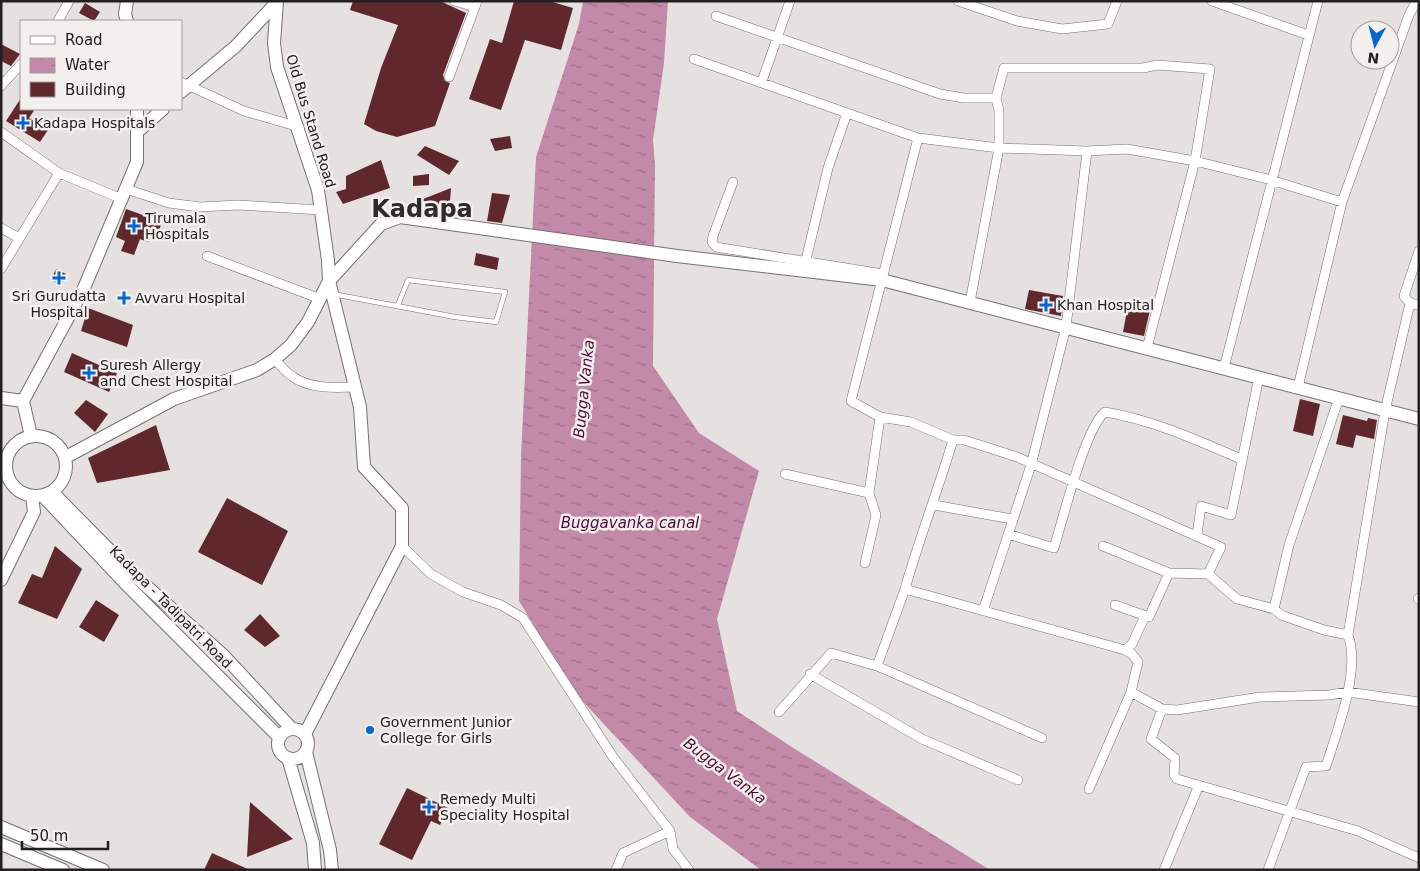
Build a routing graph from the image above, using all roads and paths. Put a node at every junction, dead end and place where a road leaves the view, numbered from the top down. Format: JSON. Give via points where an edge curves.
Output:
{"nodes":[{"id":1,"x":69,"y":1,"type":"edge"},
{"id":2,"x":127,"y":1,"type":"edge"},
{"id":3,"x":454,"y":1,"type":"edge"},
{"id":4,"x":790,"y":1,"type":"edge"},
{"id":5,"x":958,"y":1,"type":"edge"},
{"id":6,"x":1117,"y":1,"type":"edge"},
{"id":7,"x":1212,"y":1,"type":"edge"},
{"id":8,"x":1318,"y":1,"type":"edge"},
{"id":9,"x":277,"y":2,"type":"edge"},
{"id":10,"x":476,"y":4,"type":"edge"},
{"id":11,"x":1416,"y":4,"type":"edge"},
{"id":12,"x":716,"y":16,"type":"dead end"},
{"id":13,"x":59,"y":20,"type":"edge"},
{"id":14,"x":127,"y":20,"type":"edge"},
{"id":15,"x":1308,"y":35,"type":"junction"},
{"id":16,"x":777,"y":38,"type":"junction"},
{"id":17,"x":694,"y":59,"type":"dead end"},
{"id":18,"x":20,"y":65,"type":"edge"},
{"id":19,"x":449,"y":77,"type":"dead end"},
{"id":20,"x":762,"y":81,"type":"junction"},
{"id":21,"x":2,"y":82,"type":"edge"},
{"id":22,"x":184,"y":87,"type":"edge"},
{"id":23,"x":996,"y":98,"type":"junction"},
{"id":24,"x":137,"y":110,"type":"edge"},
{"id":25,"x":162,"y":110,"type":"edge"},
{"id":26,"x":847,"y":113,"type":"junction"},
{"id":27,"x":298,"y":127,"type":"junction"},
{"id":28,"x":1,"y":132,"type":"edge"},
{"id":29,"x":137,"y":132,"type":"junction"},
{"id":30,"x":918,"y":138,"type":"junction"},
{"id":31,"x":999,"y":148,"type":"junction"},
{"id":32,"x":1087,"y":151,"type":"junction"},
{"id":33,"x":1195,"y":161,"type":"junction"},
{"id":34,"x":59,"y":173,"type":"junction"},
{"id":35,"x":1271,"y":180,"type":"junction"},
{"id":36,"x":733,"y":182,"type":"dead end"},
{"id":37,"x":124,"y":194,"type":"junction"},
{"id":38,"x":1342,"y":202,"type":"junction"},
{"id":39,"x":321,"y":210,"type":"junction"},
{"id":40,"x":1,"y":228,"type":"edge"},
{"id":41,"x":19,"y":238,"type":"junction"},
{"id":42,"x":1419,"y":251,"type":"edge"},
{"id":43,"x":207,"y":256,"type":"dead end"},
{"id":44,"x":806,"y":260,"type":"junction"},
{"id":45,"x":1,"y":269,"type":"edge"},
{"id":46,"x":882,"y":276,"type":"junction"},
{"id":47,"x":328,"y":281,"type":"junction"},
{"id":48,"x":332,"y":293,"type":"junction"},
{"id":49,"x":318,"y":298,"type":"junction"},
{"id":50,"x":970,"y":302,"type":"junction"},
{"id":51,"x":1414,"y":304,"type":"edge"},
{"id":52,"x":398,"y":305,"type":"junction"},
{"id":53,"x":1066,"y":327,"type":"junction"},
{"id":54,"x":1147,"y":348,"type":"junction"},
{"id":55,"x":274,"y":359,"type":"junction"},
{"id":56,"x":1224,"y":368,"type":"junction"},
{"id":57,"x":1259,"y":377,"type":"junction"},
{"id":58,"x":355,"y":387,"type":"junction"},
{"id":59,"x":1298,"y":387,"type":"junction"},
{"id":60,"x":1,"y":398,"type":"edge"},
{"id":61,"x":1339,"y":398,"type":"junction"},
{"id":62,"x":23,"y":401,"type":"junction"},
{"id":63,"x":1386,"y":410,"type":"junction"},
{"id":64,"x":880,"y":417,"type":"junction"},
{"id":65,"x":1419,"y":419,"type":"edge"},
{"id":66,"x":31,"y":436,"type":"junction"},
{"id":67,"x":953,"y":440,"type":"junction"},
{"id":68,"x":66,"y":457,"type":"junction"},
{"id":69,"x":1241,"y":459,"type":"junction"},
{"id":70,"x":1032,"y":465,"type":"junction"},
{"id":71,"x":784,"y":474,"type":"dead end"},
{"id":72,"x":5,"y":477,"type":"edge"},
{"id":73,"x":1074,"y":481,"type":"junction"},
{"id":74,"x":869,"y":493,"type":"junction"},
{"id":75,"x":42,"y":495,"type":"junction"},
{"id":76,"x":934,"y":505,"type":"junction"},
{"id":77,"x":1012,"y":519,"type":"junction"},
{"id":78,"x":1008,"y":534,"type":"junction"},
{"id":79,"x":1197,"y":536,"type":"junction"},
{"id":80,"x":402,"y":546,"type":"junction"},
{"id":81,"x":1103,"y":546,"type":"dead end"},
{"id":82,"x":865,"y":563,"type":"dead end"},
{"id":83,"x":1170,"y":573,"type":"junction"},
{"id":84,"x":1208,"y":574,"type":"junction"},
{"id":85,"x":1,"y":580,"type":"edge"},
{"id":86,"x":905,"y":589,"type":"junction"},
{"id":87,"x":1115,"y":605,"type":"dead end"},
{"id":88,"x":1274,"y":609,"type":"junction"},
{"id":89,"x":983,"y":611,"type":"junction"},
{"id":90,"x":1145,"y":616,"type":"junction"},
{"id":91,"x":1348,"y":635,"type":"junction"},
{"id":92,"x":1125,"y":650,"type":"junction"},
{"id":93,"x":877,"y":666,"type":"junction"},
{"id":94,"x":810,"y":674,"type":"junction"},
{"id":95,"x":1131,"y":692,"type":"junction"},
{"id":96,"x":1348,"y":692,"type":"junction"},
{"id":97,"x":1419,"y":702,"type":"edge"},
{"id":98,"x":1162,"y":709,"type":"junction"},
{"id":99,"x":779,"y":712,"type":"dead end"},
{"id":100,"x":292,"y":728,"type":"junction"},
{"id":101,"x":306,"y":732,"type":"junction"},
{"id":102,"x":279,"y":737,"type":"junction"},
{"id":103,"x":1042,"y":738,"type":"dead end"},
{"id":104,"x":306,"y":752,"type":"junction"},
{"id":105,"x":288,"y":758,"type":"junction"},
{"id":106,"x":1018,"y":780,"type":"dead end"},
{"id":107,"x":1199,"y":785,"type":"junction"},
{"id":108,"x":1089,"y":789,"type":"dead end"},
{"id":109,"x":1290,"y":812,"type":"junction"},
{"id":110,"x":1,"y":827,"type":"edge"},
{"id":111,"x":670,"y":831,"type":"junction"},
{"id":112,"x":1,"y":844,"type":"edge"},
{"id":113,"x":1419,"y":858,"type":"edge"},
{"id":114,"x":63,"y":870,"type":"edge"},
{"id":115,"x":103,"y":870,"type":"edge"},
{"id":116,"x":315,"y":870,"type":"edge"},
{"id":117,"x":332,"y":870,"type":"edge"},
{"id":118,"x":616,"y":870,"type":"edge"},
{"id":119,"x":689,"y":870,"type":"edge"},
{"id":120,"x":1164,"y":870,"type":"edge"},
{"id":121,"x":1268,"y":870,"type":"edge"}],
"edges":[{"from":1,"to":13,"type":"street"},
{"from":2,"to":14,"type":"main road"},
{"from":3,"to":10,"type":"street"},
{"from":4,"to":16,"type":"street"},
{"from":5,"to":6,"type":"street","via":[[1017,21],[1062,29],[1108,24]]},
{"from":7,"to":15,"type":"street"},
{"from":8,"to":15,"type":"street"},
{"from":9,"to":22,"type":"main road","via":[[236,46]]},
{"from":9,"to":27,"type":"main road","name":"Old Bus Stand Road","via":[[274,43],[277,67]]},
{"from":10,"to":19,"type":"street"},
{"from":11,"to":38,"type":"street","via":[[1409,15]]},
{"from":12,"to":16,"type":"street"},
{"from":15,"to":35,"type":"street"},
{"from":16,"to":20,"type":"street"},
{"from":16,"to":23,"type":"street","via":[[940,94]]},
{"from":17,"to":20,"type":"street"},
{"from":18,"to":21,"type":"street"},
{"from":20,"to":26,"type":"street"},
{"from":22,"to":27,"type":"street","via":[[244,111]]},
{"from":23,"to":31,"type":"street"},
{"from":23,"to":33,"type":"street","via":[[1004,68],[1157,66],[1210,69]]},
{"from":24,"to":29,"type":"main road"},
{"from":25,"to":29,"type":"main road"},
{"from":26,"to":30,"type":"street"},
{"from":26,"to":44,"type":"street","via":[[828,168]]},
{"from":27,"to":39,"type":"main road","name":"Old Bus Stand Road"},
{"from":28,"to":34,"type":"street"},
{"from":29,"to":37,"type":"main road","via":[[138,162]]},
{"from":30,"to":31,"type":"street"},
{"from":30,"to":46,"type":"street"},
{"from":31,"to":32,"type":"street"},
{"from":31,"to":50,"type":"street"},
{"from":32,"to":33,"type":"street","via":[[1127,149]]},
{"from":32,"to":53,"type":"street"},
{"from":33,"to":35,"type":"street"},
{"from":33,"to":54,"type":"street"},
{"from":34,"to":37,"type":"street"},
{"from":34,"to":41,"type":"street"},
{"from":35,"to":38,"type":"street"},
{"from":35,"to":56,"type":"street"},
{"from":36,"to":44,"type":"street","via":[[712,236],[716,247]]},
{"from":37,"to":39,"type":"street","via":[[200,207],[238,205]]},
{"from":37,"to":62,"type":"main road","via":[[84,288]]},
{"from":38,"to":59,"type":"street"},
{"from":39,"to":47,"type":"main road","name":"Old Bus Stand Road"},
{"from":40,"to":41,"type":"street"},
{"from":41,"to":45,"type":"street"},
{"from":42,"to":51,"type":"street","via":[[1404,296]]},
{"from":43,"to":49,"type":"street"},
{"from":44,"to":46,"type":"street"},
{"from":46,"to":47,"type":"main road","via":[[676,256],[400,217],[381,224]]},
{"from":46,"to":50,"type":"main road"},
{"from":46,"to":64,"type":"street","via":[[851,400]]},
{"from":47,"to":48,"type":"main road"},
{"from":47,"to":49,"type":"main road"},
{"from":48,"to":52,"type":"lane"},
{"from":48,"to":58,"type":"main road"},
{"from":49,"to":55,"type":"main road","via":[[308,322],[291,345]]},
{"from":50,"to":53,"type":"main road"},
{"from":51,"to":63,"type":"street"},
{"from":52,"to":52,"type":"lane","via":[[455,318],[496,322],[505,292],[408,280]]},
{"from":53,"to":54,"type":"main road"},
{"from":53,"to":70,"type":"street"},
{"from":54,"to":56,"type":"main road"},
{"from":55,"to":58,"type":"street","via":[[292,377],[306,383],[331,388]]},
{"from":55,"to":68,"type":"main road","via":[[257,370],[174,400]]},
{"from":56,"to":57,"type":"main road"},
{"from":57,"to":59,"type":"main road"},
{"from":57,"to":69,"type":"street"},
{"from":58,"to":80,"type":"main road","via":[[360,407],[364,467],[402,508]]},
{"from":59,"to":61,"type":"main road"},
{"from":60,"to":62,"type":"main road"},
{"from":61,"to":63,"type":"main road"},
{"from":61,"to":88,"type":"street","via":[[1289,545]]},
{"from":62,"to":66,"type":"main road"},
{"from":63,"to":65,"type":"main road"},
{"from":63,"to":91,"type":"street"},
{"from":64,"to":67,"type":"street","via":[[911,422]]},
{"from":64,"to":74,"type":"street"},
{"from":66,"to":68,"type":"main road","via":[[48,438]]},
{"from":66,"to":72,"type":"main road","via":[[15,444],[10,451]]},
{"from":67,"to":70,"type":"street","via":[[964,440]]},
{"from":67,"to":76,"type":"street"},
{"from":68,"to":75,"type":"main road","via":[[65,477]]},
{"from":69,"to":73,"type":"street","via":[[1184,435],[1106,412],[1094,428]]},
{"from":69,"to":79,"type":"street","via":[[1231,515],[1201,506]]},
{"from":70,"to":73,"type":"street"},
{"from":70,"to":77,"type":"street"},
{"from":71,"to":74,"type":"street"},
{"from":72,"to":75,"type":"main road","via":[[17,490]]},
{"from":73,"to":78,"type":"street","via":[[1054,548]]},
{"from":73,"to":79,"type":"street"},
{"from":74,"to":82,"type":"street","via":[[876,515]]},
{"from":75,"to":85,"type":"main road"},
{"from":75,"to":100,"type":"main road","name":"Kadapa - Tadipatri Road","via":[[224,656]]},
{"from":75,"to":102,"type":"main road","name":"Kadapa - Tadipatri Road"},
{"from":76,"to":77,"type":"street"},
{"from":76,"to":86,"type":"street","via":[[920,537]]},
{"from":77,"to":78,"type":"street"},
{"from":78,"to":89,"type":"street"},
{"from":79,"to":84,"type":"street","via":[[1221,547]]},
{"from":80,"to":101,"type":"main road"},
{"from":80,"to":111,"type":"street","via":[[431,574],[463,592],[501,605],[522,618],[613,757]]},
{"from":81,"to":83,"type":"street"},
{"from":83,"to":84,"type":"street"},
{"from":83,"to":90,"type":"street","via":[[1149,617]]},
{"from":84,"to":88,"type":"street","via":[[1237,599]]},
{"from":86,"to":89,"type":"street"},
{"from":86,"to":93,"type":"street"},
{"from":87,"to":90,"type":"street"},
{"from":88,"to":91,"type":"street","via":[[1281,615]]},
{"from":89,"to":92,"type":"street"},
{"from":90,"to":92,"type":"street","via":[[1132,644]]},
{"from":91,"to":96,"type":"street","via":[[1352,646]]},
{"from":92,"to":95,"type":"street","via":[[1138,662]]},
{"from":93,"to":94,"type":"street","via":[[834,652]]},
{"from":93,"to":103,"type":"street"},
{"from":94,"to":99,"type":"street"},
{"from":94,"to":106,"type":"street","via":[[922,739]]},
{"from":95,"to":98,"type":"street"},
{"from":95,"to":108,"type":"street"},
{"from":96,"to":97,"type":"street"},
{"from":96,"to":98,"type":"street","via":[[1260,697],[1185,710]]},
{"from":96,"to":109,"type":"street","via":[[1326,766],[1306,767]]},
{"from":98,"to":107,"type":"street","via":[[1151,739],[1175,758],[1175,777]]},
{"from":100,"to":101,"type":"main road"},
{"from":100,"to":102,"type":"main road"},
{"from":101,"to":104,"type":"main road","via":[[309,743]]},
{"from":102,"to":105,"type":"main road","via":[[278,747]]},
{"from":104,"to":105,"type":"main road","via":[[299,758]]},
{"from":104,"to":117,"type":"main road"},
{"from":105,"to":116,"type":"main road","via":[[313,843]]},
{"from":107,"to":109,"type":"street"},
{"from":107,"to":120,"type":"street"},
{"from":109,"to":113,"type":"street","via":[[1358,830]]},
{"from":109,"to":121,"type":"street"},
{"from":110,"to":115,"type":"main road"},
{"from":111,"to":118,"type":"street","via":[[623,852]]},
{"from":111,"to":119,"type":"street","via":[[673,849]]},
{"from":112,"to":114,"type":"main road"}]}
